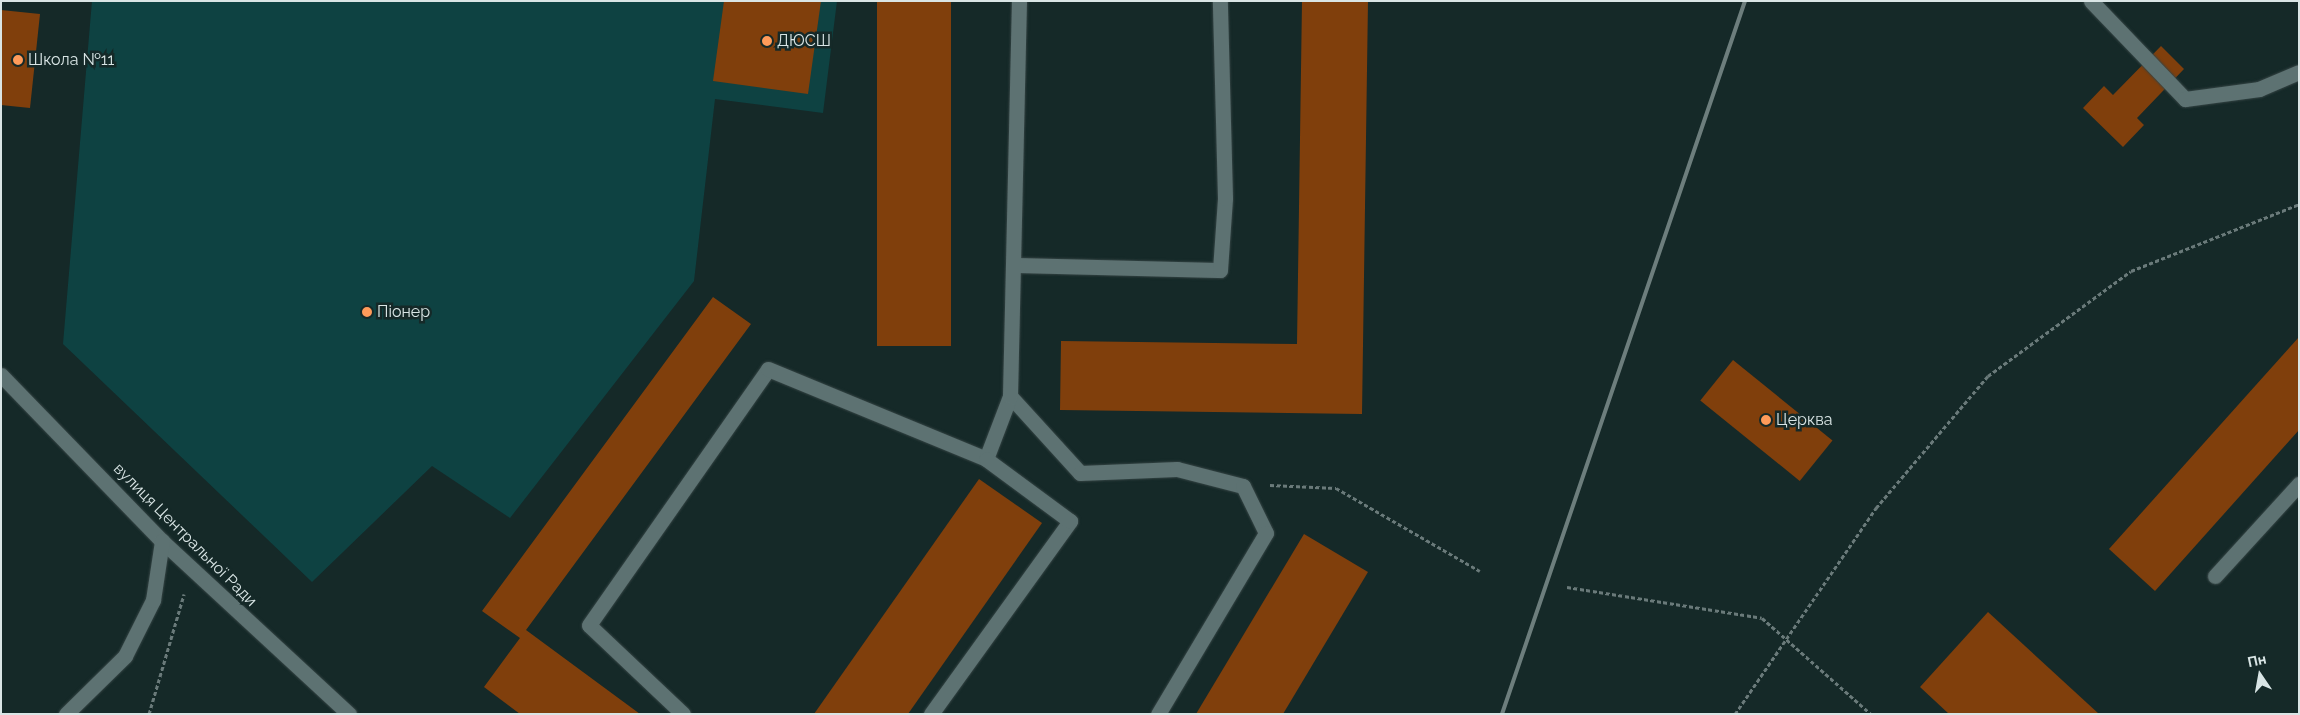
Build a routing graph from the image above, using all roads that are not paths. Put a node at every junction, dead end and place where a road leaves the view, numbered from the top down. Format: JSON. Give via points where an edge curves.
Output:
{"nodes":[{"id":1,"x":1020,"y":1,"type":"edge"},
{"id":2,"x":1220,"y":1,"type":"edge"},
{"id":3,"x":2091,"y":1,"type":"edge"},
{"id":4,"x":2299,"y":72,"type":"edge"},
{"id":5,"x":1014,"y":265,"type":"junction"},
{"id":6,"x":1,"y":376,"type":"edge"},
{"id":7,"x":1010,"y":396,"type":"junction"},
{"id":8,"x":986,"y":459,"type":"junction"},
{"id":9,"x":2299,"y":484,"type":"edge"},
{"id":10,"x":162,"y":540,"type":"junction"},
{"id":11,"x":2215,"y":576,"type":"dead end"},
{"id":12,"x":66,"y":714,"type":"edge"},
{"id":13,"x":349,"y":714,"type":"edge"},
{"id":14,"x":683,"y":714,"type":"edge"},
{"id":15,"x":931,"y":714,"type":"edge"},
{"id":16,"x":1158,"y":714,"type":"edge"}],
"edges":[{"from":1,"to":5,"type":"street"},
{"from":2,"to":5,"type":"street","via":[[1225,198],[1220,270]]},
{"from":3,"to":4,"type":"street","via":[[2185,99],[2259,89]]},
{"from":5,"to":7,"type":"street"},
{"from":6,"to":10,"type":"street","name":"вулиця Центральної Ради"},
{"from":7,"to":8,"type":"street"},
{"from":7,"to":16,"type":"street","via":[[1080,473],[1177,468],[1243,486],[1266,533]]},
{"from":8,"to":14,"type":"street","via":[[768,369],[589,625]]},
{"from":8,"to":15,"type":"street","via":[[1070,522]]},
{"from":9,"to":11,"type":"street"},
{"from":10,"to":12,"type":"street","via":[[153,600],[125,656]]},
{"from":10,"to":13,"type":"street","name":"вулиця Центральної Ради"}]}
